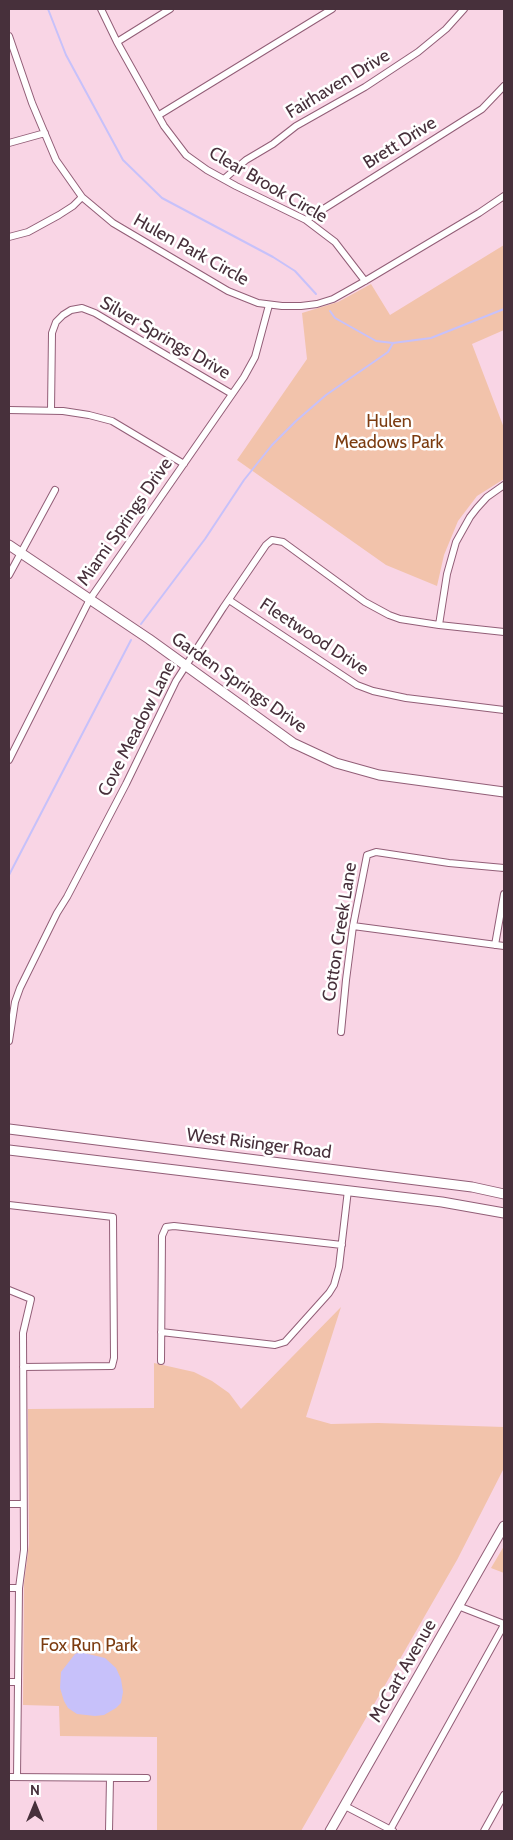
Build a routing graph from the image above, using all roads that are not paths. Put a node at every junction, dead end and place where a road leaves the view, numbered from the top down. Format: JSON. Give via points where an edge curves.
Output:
{"nodes":[{"id":1,"x":102,"y":9,"type":"edge"},
{"id":2,"x":170,"y":9,"type":"edge"},
{"id":3,"x":332,"y":9,"type":"edge"},
{"id":4,"x":464,"y":9,"type":"edge"},
{"id":5,"x":9,"y":36,"type":"edge"},
{"id":6,"x":117,"y":42,"type":"junction"},
{"id":7,"x":12,"y":52,"type":"edge"},
{"id":8,"x":504,"y":86,"type":"edge"},
{"id":9,"x":159,"y":115,"type":"junction"},
{"id":10,"x":44,"y":133,"type":"junction"},
{"id":11,"x":9,"y":143,"type":"edge"},
{"id":12,"x":224,"y":179,"type":"junction"},
{"id":13,"x":82,"y":196,"type":"junction"},
{"id":14,"x":504,"y":196,"type":"edge"},
{"id":15,"x":306,"y":220,"type":"junction"},
{"id":16,"x":9,"y":237,"type":"edge"},
{"id":17,"x":365,"y":282,"type":"junction"},
{"id":18,"x":269,"y":305,"type":"junction"},
{"id":19,"x":232,"y":394,"type":"junction"},
{"id":20,"x":9,"y":410,"type":"edge"},
{"id":21,"x":51,"y":410,"type":"junction"},
{"id":22,"x":184,"y":464,"type":"junction"},
{"id":23,"x":504,"y":485,"type":"edge"},
{"id":24,"x":55,"y":490,"type":"dead end"},
{"id":25,"x":9,"y":545,"type":"edge"},
{"id":26,"x":20,"y":552,"type":"junction"},
{"id":27,"x":9,"y":575,"type":"edge"},
{"id":28,"x":90,"y":599,"type":"junction"},
{"id":29,"x":228,"y":600,"type":"junction"},
{"id":30,"x":439,"y":626,"type":"junction"},
{"id":31,"x":504,"y":632,"type":"edge"},
{"id":32,"x":185,"y":665,"type":"junction"},
{"id":33,"x":504,"y":710,"type":"edge"},
{"id":34,"x":9,"y":760,"type":"edge"},
{"id":35,"x":504,"y":792,"type":"edge"},
{"id":36,"x":504,"y":868,"type":"edge"},
{"id":37,"x":504,"y":894,"type":"edge"},
{"id":38,"x":353,"y":926,"type":"junction"},
{"id":39,"x":495,"y":945,"type":"junction"},
{"id":40,"x":504,"y":946,"type":"edge"},
{"id":41,"x":341,"y":1032,"type":"dead end"},
{"id":42,"x":9,"y":1041,"type":"edge"},
{"id":43,"x":9,"y":1129,"type":"edge"},
{"id":44,"x":9,"y":1150,"type":"edge"},
{"id":45,"x":350,"y":1173,"type":"junction"},
{"id":46,"x":348,"y":1190,"type":"junction"},
{"id":47,"x":504,"y":1194,"type":"edge"},
{"id":48,"x":9,"y":1206,"type":"edge"},
{"id":49,"x":504,"y":1213,"type":"edge"},
{"id":50,"x":342,"y":1245,"type":"junction"},
{"id":51,"x":9,"y":1290,"type":"edge"},
{"id":52,"x":162,"y":1332,"type":"junction"},
{"id":53,"x":161,"y":1360,"type":"dead end"},
{"id":54,"x":23,"y":1367,"type":"junction"},
{"id":55,"x":9,"y":1504,"type":"edge"},
{"id":56,"x":23,"y":1504,"type":"junction"},
{"id":57,"x":504,"y":1526,"type":"edge"},
{"id":58,"x":9,"y":1588,"type":"edge"},
{"id":59,"x":19,"y":1588,"type":"junction"},
{"id":60,"x":458,"y":1606,"type":"junction"},
{"id":61,"x":504,"y":1625,"type":"edge"},
{"id":62,"x":9,"y":1682,"type":"edge"},
{"id":63,"x":18,"y":1682,"type":"junction"},
{"id":64,"x":9,"y":1777,"type":"edge"},
{"id":65,"x":17,"y":1777,"type":"junction"},
{"id":66,"x":110,"y":1778,"type":"junction"},
{"id":67,"x":148,"y":1778,"type":"dead end"},
{"id":68,"x":504,"y":1795,"type":"edge"},
{"id":69,"x":345,"y":1806,"type":"junction"},
{"id":70,"x":109,"y":1831,"type":"edge"},
{"id":71,"x":330,"y":1831,"type":"edge"},
{"id":72,"x":392,"y":1831,"type":"edge"},
{"id":73,"x":484,"y":1831,"type":"edge"}],
"edges":[{"from":1,"to":6,"type":"street","name":"Clear Brook Circle"},
{"from":2,"to":6,"type":"street"},
{"from":3,"to":9,"type":"street"},
{"from":4,"to":12,"type":"street","name":"Fairhaven Drive","via":[[446,29],[405,61],[296,126]]},
{"from":5,"to":7,"type":"street","name":"Hulen Park Circle"},
{"from":6,"to":9,"type":"street","name":"Clear Brook Circle"},
{"from":7,"to":10,"type":"street","name":"Hulen Park Circle"},
{"from":8,"to":15,"type":"street","name":"Brett Drive","via":[[482,109]]},
{"from":9,"to":12,"type":"street","name":"Clear Brook Circle","via":[[186,155]]},
{"from":10,"to":11,"type":"street"},
{"from":10,"to":13,"type":"street","name":"Hulen Park Circle","via":[[56,160]]},
{"from":12,"to":15,"type":"street","name":"Clear Brook Circle"},
{"from":13,"to":16,"type":"street","via":[[59,215],[28,232]]},
{"from":13,"to":18,"type":"street","name":"Hulen Park Circle","via":[[113,223],[208,281]]},
{"from":14,"to":17,"type":"street","name":"Hulen Park Circle"},
{"from":15,"to":17,"type":"street","name":"Clear Brook Circle","via":[[335,242]]},
{"from":17,"to":18,"type":"street","name":"Hulen Park Circle","via":[[317,304]]},
{"from":18,"to":19,"type":"street","name":"Miami Springs Drive","via":[[255,357]]},
{"from":19,"to":21,"type":"street","name":"Silver Springs Drive","via":[[82,308],[63,315],[56,322],[52,334]]},
{"from":19,"to":22,"type":"street","name":"Miami Springs Drive"},
{"from":20,"to":21,"type":"street"},
{"from":21,"to":22,"type":"street","via":[[112,421]]},
{"from":22,"to":28,"type":"street","name":"Miami Springs Drive"},
{"from":23,"to":30,"type":"street","via":[[473,512],[456,542]]},
{"from":24,"to":26,"type":"street"},
{"from":25,"to":26,"type":"main road","name":"Garden Springs Drive"},
{"from":26,"to":27,"type":"street"},
{"from":26,"to":28,"type":"main road","name":"Garden Springs Drive"},
{"from":28,"to":32,"type":"main road","name":"Garden Springs Drive"},
{"from":28,"to":34,"type":"street","name":"Miami Springs Drive"},
{"from":29,"to":30,"type":"street","name":"Cove Meadow Lane","via":[[266,545],[276,540],[389,615]]},
{"from":29,"to":32,"type":"street","name":"Cove Meadow Lane"},
{"from":29,"to":33,"type":"street","name":"Fleetwood Drive","via":[[357,685],[406,698]]},
{"from":30,"to":31,"type":"street","name":"Cove Meadow Lane"},
{"from":32,"to":35,"type":"main road","name":"Garden Springs Drive","via":[[293,743],[336,763],[379,775]]},
{"from":32,"to":42,"type":"street","name":"Cove Meadow Lane","via":[[20,988]]},
{"from":36,"to":38,"type":"street","name":"Cotton Creek Lane","via":[[370,853],[366,859]]},
{"from":37,"to":39,"type":"street"},
{"from":38,"to":39,"type":"street"},
{"from":38,"to":41,"type":"street","name":"Cotton Creek Lane"},
{"from":39,"to":40,"type":"street"},
{"from":43,"to":45,"type":"main road","name":"West Risinger Road"},
{"from":44,"to":46,"type":"main road","name":"West Risinger Road"},
{"from":45,"to":46,"type":"main road"},
{"from":45,"to":47,"type":"main road","name":"West Risinger Road","via":[[472,1187]]},
{"from":46,"to":49,"type":"main road","name":"West Risinger Road"},
{"from":46,"to":50,"type":"street"},
{"from":48,"to":54,"type":"street","via":[[113,1217],[112,1366]]},
{"from":50,"to":52,"type":"street","via":[[332,1290],[282,1344]]},
{"from":50,"to":52,"type":"street","via":[[174,1226],[166,1228],[162,1236]]},
{"from":51,"to":54,"type":"street","via":[[31,1298],[23,1332]]},
{"from":52,"to":53,"type":"street"},
{"from":54,"to":56,"type":"street"},
{"from":55,"to":56,"type":"street"},
{"from":56,"to":59,"type":"street","via":[[24,1550]]},
{"from":57,"to":60,"type":"main road","name":"McCart Avenue"},
{"from":58,"to":59,"type":"street"},
{"from":59,"to":63,"type":"street"},
{"from":60,"to":61,"type":"street"},
{"from":60,"to":69,"type":"main road","name":"McCart Avenue"},
{"from":61,"to":72,"type":"street"},
{"from":62,"to":63,"type":"street"},
{"from":63,"to":65,"type":"street"},
{"from":64,"to":65,"type":"street"},
{"from":65,"to":66,"type":"street"},
{"from":66,"to":67,"type":"street"},
{"from":66,"to":70,"type":"street"},
{"from":68,"to":73,"type":"street"},
{"from":69,"to":71,"type":"main road","name":"McCart Avenue"},
{"from":69,"to":72,"type":"street"}]}
